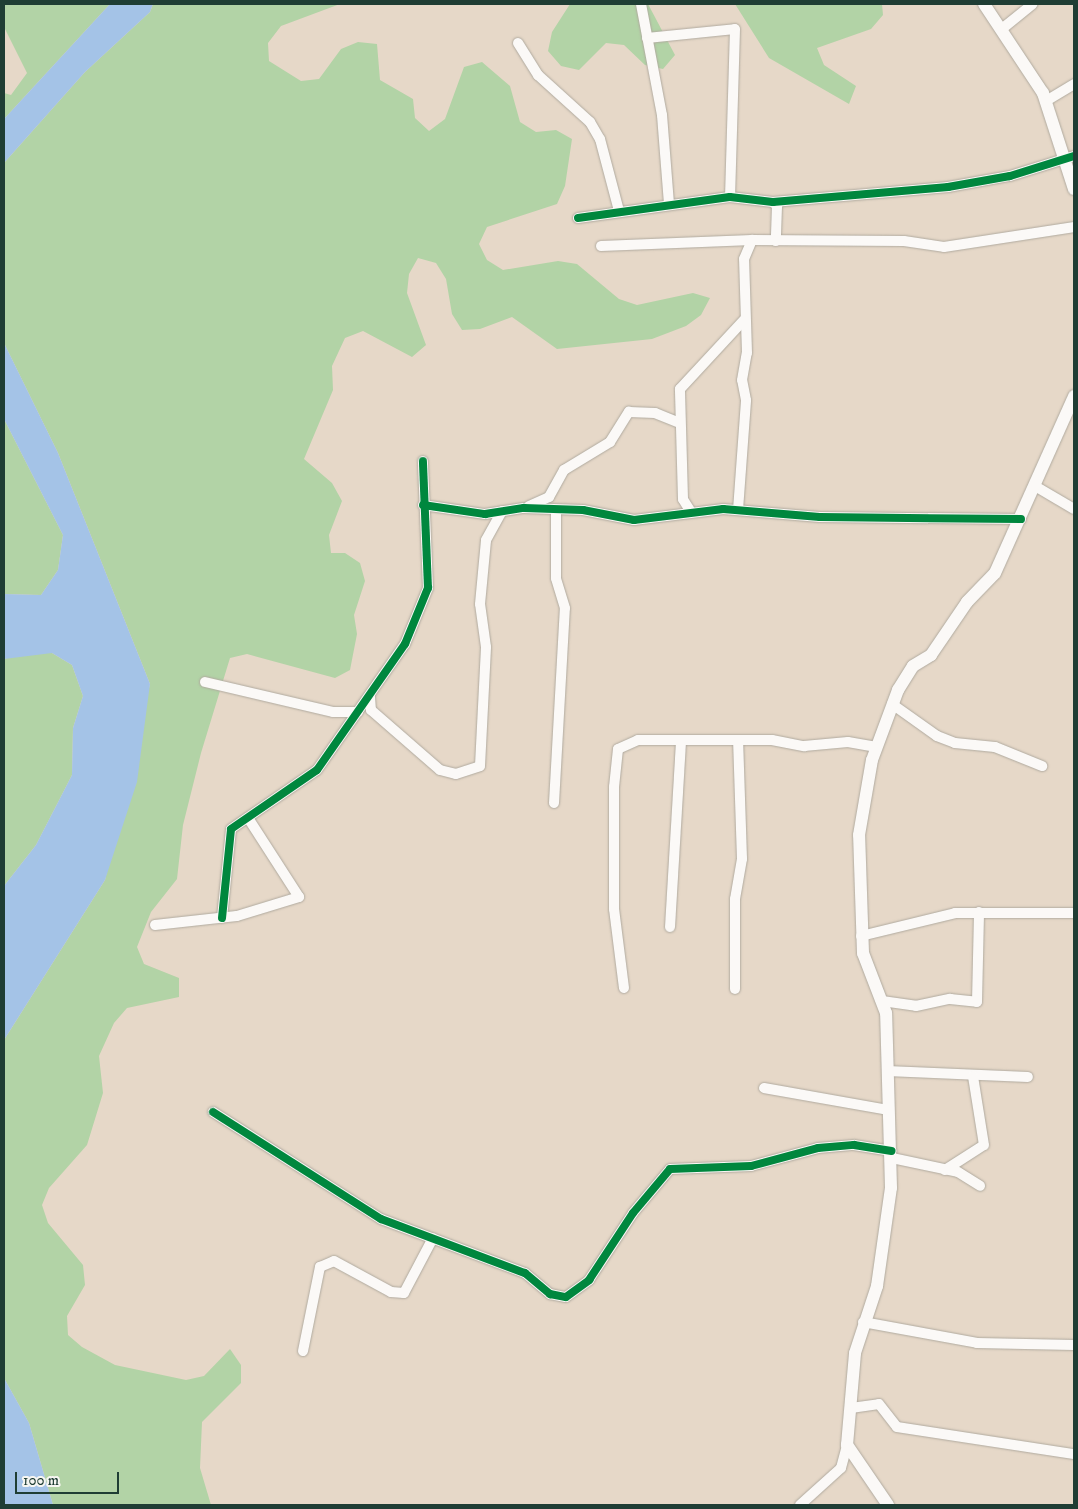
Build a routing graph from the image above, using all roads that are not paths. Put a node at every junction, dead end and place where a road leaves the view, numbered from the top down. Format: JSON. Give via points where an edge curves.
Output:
{"nodes":[{"id":1,"x":641,"y":4,"type":"edge"},
{"id":2,"x":984,"y":4,"type":"edge"},
{"id":3,"x":1032,"y":4,"type":"edge"},
{"id":4,"x":1003,"y":28,"type":"junction"},
{"id":5,"x":647,"y":38,"type":"junction"},
{"id":6,"x":518,"y":43,"type":"dead end"},
{"id":7,"x":1074,"y":84,"type":"edge"},
{"id":8,"x":1046,"y":101,"type":"junction"},
{"id":9,"x":1070,"y":157,"type":"edge"},
{"id":10,"x":1074,"y":189,"type":"edge"},
{"id":11,"x":730,"y":197,"type":"junction"},
{"id":12,"x":773,"y":202,"type":"junction"},
{"id":13,"x":669,"y":203,"type":"junction"},
{"id":14,"x":619,"y":211,"type":"junction"},
{"id":15,"x":578,"y":218,"type":"dead end"},
{"id":16,"x":1074,"y":226,"type":"edge"},
{"id":17,"x":752,"y":240,"type":"junction"},
{"id":18,"x":776,"y":241,"type":"junction"},
{"id":19,"x":601,"y":246,"type":"dead end"},
{"id":20,"x":744,"y":320,"type":"junction"},
{"id":21,"x":1074,"y":396,"type":"edge"},
{"id":22,"x":680,"y":423,"type":"junction"},
{"id":23,"x":423,"y":461,"type":"dead end"},
{"id":24,"x":1035,"y":486,"type":"junction"},
{"id":25,"x":422,"y":505,"type":"junction"},
{"id":26,"x":524,"y":508,"type":"junction"},
{"id":27,"x":1074,"y":509,"type":"edge"},
{"id":28,"x":556,"y":510,"type":"junction"},
{"id":29,"x":738,"y":510,"type":"junction"},
{"id":30,"x":502,"y":511,"type":"junction"},
{"id":31,"x":691,"y":512,"type":"junction"},
{"id":32,"x":1021,"y":519,"type":"junction"},
{"id":33,"x":205,"y":682,"type":"dead end"},
{"id":34,"x":371,"y":696,"type":"junction"},
{"id":35,"x":892,"y":704,"type":"junction"},
{"id":36,"x":358,"y":712,"type":"junction"},
{"id":37,"x":681,"y":741,"type":"junction"},
{"id":38,"x":738,"y":741,"type":"junction"},
{"id":39,"x":876,"y":747,"type":"junction"},
{"id":40,"x":1042,"y":766,"type":"dead end"},
{"id":41,"x":554,"y":803,"type":"dead end"},
{"id":42,"x":248,"y":818,"type":"junction"},
{"id":43,"x":979,"y":912,"type":"junction"},
{"id":44,"x":1074,"y":912,"type":"edge"},
{"id":45,"x":222,"y":918,"type":"junction"},
{"id":46,"x":155,"y":925,"type":"dead end"},
{"id":47,"x":670,"y":926,"type":"dead end"},
{"id":48,"x":861,"y":936,"type":"junction"},
{"id":49,"x":624,"y":988,"type":"dead end"},
{"id":50,"x":735,"y":989,"type":"dead end"},
{"id":51,"x":882,"y":1001,"type":"junction"},
{"id":52,"x":887,"y":1071,"type":"junction"},
{"id":53,"x":974,"y":1076,"type":"junction"},
{"id":54,"x":1028,"y":1078,"type":"dead end"},
{"id":55,"x":764,"y":1088,"type":"dead end"},
{"id":56,"x":890,"y":1110,"type":"junction"},
{"id":57,"x":212,"y":1112,"type":"dead end"},
{"id":58,"x":892,"y":1155,"type":"junction"},
{"id":59,"x":945,"y":1170,"type":"junction"},
{"id":60,"x":980,"y":1186,"type":"dead end"},
{"id":61,"x":433,"y":1238,"type":"junction"},
{"id":62,"x":864,"y":1322,"type":"junction"},
{"id":63,"x":1074,"y":1345,"type":"edge"},
{"id":64,"x":303,"y":1351,"type":"dead end"},
{"id":65,"x":851,"y":1408,"type":"junction"},
{"id":66,"x":847,"y":1445,"type":"junction"},
{"id":67,"x":1074,"y":1454,"type":"edge"},
{"id":68,"x":844,"y":1463,"type":"junction"},
{"id":69,"x":860,"y":1466,"type":"junction"},
{"id":70,"x":800,"y":1505,"type":"edge"},
{"id":71,"x":888,"y":1505,"type":"edge"}],
"edges":[{"from":1,"to":5,"type":"street"},
{"from":2,"to":4,"type":"main road"},
{"from":3,"to":4,"type":"street"},
{"from":4,"to":8,"type":"main road"},
{"from":5,"to":11,"type":"street","via":[[735,29]]},
{"from":5,"to":13,"type":"street","via":[[662,115]]},
{"from":6,"to":14,"type":"street","via":[[538,75],[590,122],[600,139]]},
{"from":7,"to":8,"type":"street"},
{"from":8,"to":9,"type":"main road"},
{"from":9,"to":10,"type":"main road"},
{"from":9,"to":12,"type":"street","via":[[1010,176],[948,187]]},
{"from":11,"to":12,"type":"street"},
{"from":11,"to":13,"type":"street"},
{"from":12,"to":18,"type":"street","via":[[777,206]]},
{"from":13,"to":14,"type":"street"},
{"from":14,"to":15,"type":"street"},
{"from":16,"to":18,"type":"street","via":[[944,247],[904,241]]},
{"from":17,"to":18,"type":"street"},
{"from":17,"to":19,"type":"street"},
{"from":17,"to":20,"type":"street","via":[[745,253]]},
{"from":20,"to":22,"type":"street","via":[[681,384]]},
{"from":20,"to":29,"type":"street","via":[[744,437]]},
{"from":21,"to":24,"type":"main road"},
{"from":22,"to":26,"type":"street","via":[[655,413],[629,412],[610,442],[564,470],[549,497]]},
{"from":22,"to":31,"type":"street","via":[[682,500]]},
{"from":23,"to":25,"type":"street"},
{"from":24,"to":27,"type":"street"},
{"from":24,"to":32,"type":"main road"},
{"from":25,"to":30,"type":"street","via":[[465,513]]},
{"from":25,"to":34,"type":"street","via":[[428,591],[399,655]]},
{"from":26,"to":28,"type":"street"},
{"from":26,"to":30,"type":"street"},
{"from":28,"to":31,"type":"street","via":[[634,520]]},
{"from":28,"to":41,"type":"street","via":[[556,578],[565,608]]},
{"from":29,"to":31,"type":"street"},
{"from":29,"to":32,"type":"street","via":[[820,517]]},
{"from":30,"to":34,"type":"street","via":[[486,540],[480,604],[486,647],[480,766],[456,774],[440,770],[371,710]]},
{"from":32,"to":35,"type":"main road","via":[[995,573],[967,602],[931,654],[913,666]]},
{"from":33,"to":36,"type":"street","via":[[333,712]]},
{"from":34,"to":36,"type":"street"},
{"from":35,"to":39,"type":"main road"},
{"from":35,"to":40,"type":"street","via":[[937,736],[954,743],[995,747]]},
{"from":36,"to":42,"type":"street","via":[[317,770]]},
{"from":37,"to":38,"type":"street"},
{"from":37,"to":47,"type":"street"},
{"from":37,"to":49,"type":"street","via":[[638,740],[623,745],[617,753],[614,909]]},
{"from":38,"to":39,"type":"street","via":[[804,746],[848,742]]},
{"from":38,"to":50,"type":"street","via":[[742,859],[735,899]]},
{"from":39,"to":48,"type":"main road","via":[[859,835]]},
{"from":42,"to":45,"type":"street","via":[[231,829]]},
{"from":42,"to":45,"type":"street","via":[[300,894]]},
{"from":43,"to":44,"type":"street"},
{"from":43,"to":48,"type":"street","via":[[945,914]]},
{"from":43,"to":51,"type":"street","via":[[977,1002],[950,999],[916,1006]]},
{"from":45,"to":46,"type":"street"},
{"from":48,"to":51,"type":"main road","via":[[868,971]]},
{"from":51,"to":52,"type":"main road"},
{"from":52,"to":53,"type":"street"},
{"from":52,"to":56,"type":"main road"},
{"from":53,"to":54,"type":"street"},
{"from":53,"to":59,"type":"street","via":[[984,1145]]},
{"from":55,"to":56,"type":"street"},
{"from":56,"to":58,"type":"main road"},
{"from":57,"to":61,"type":"street","via":[[373,1215]]},
{"from":58,"to":59,"type":"street"},
{"from":58,"to":61,"type":"street","via":[[854,1145],[818,1148],[751,1166],[670,1169],[633,1213],[592,1276],[570,1296],[550,1294],[525,1273]]},
{"from":58,"to":62,"type":"main road","via":[[880,1272]]},
{"from":59,"to":60,"type":"street","via":[[958,1172]]},
{"from":61,"to":64,"type":"street","via":[[404,1292],[391,1292],[334,1261],[320,1267]]},
{"from":62,"to":63,"type":"street","via":[[977,1344]]},
{"from":62,"to":65,"type":"main road","via":[[853,1365]]},
{"from":65,"to":66,"type":"main road"},
{"from":65,"to":67,"type":"street","via":[[879,1404],[897,1427]]},
{"from":66,"to":68,"type":"street"},
{"from":66,"to":69,"type":"main road"},
{"from":68,"to":69,"type":"street"},
{"from":68,"to":70,"type":"street"},
{"from":69,"to":71,"type":"main road"}]}
